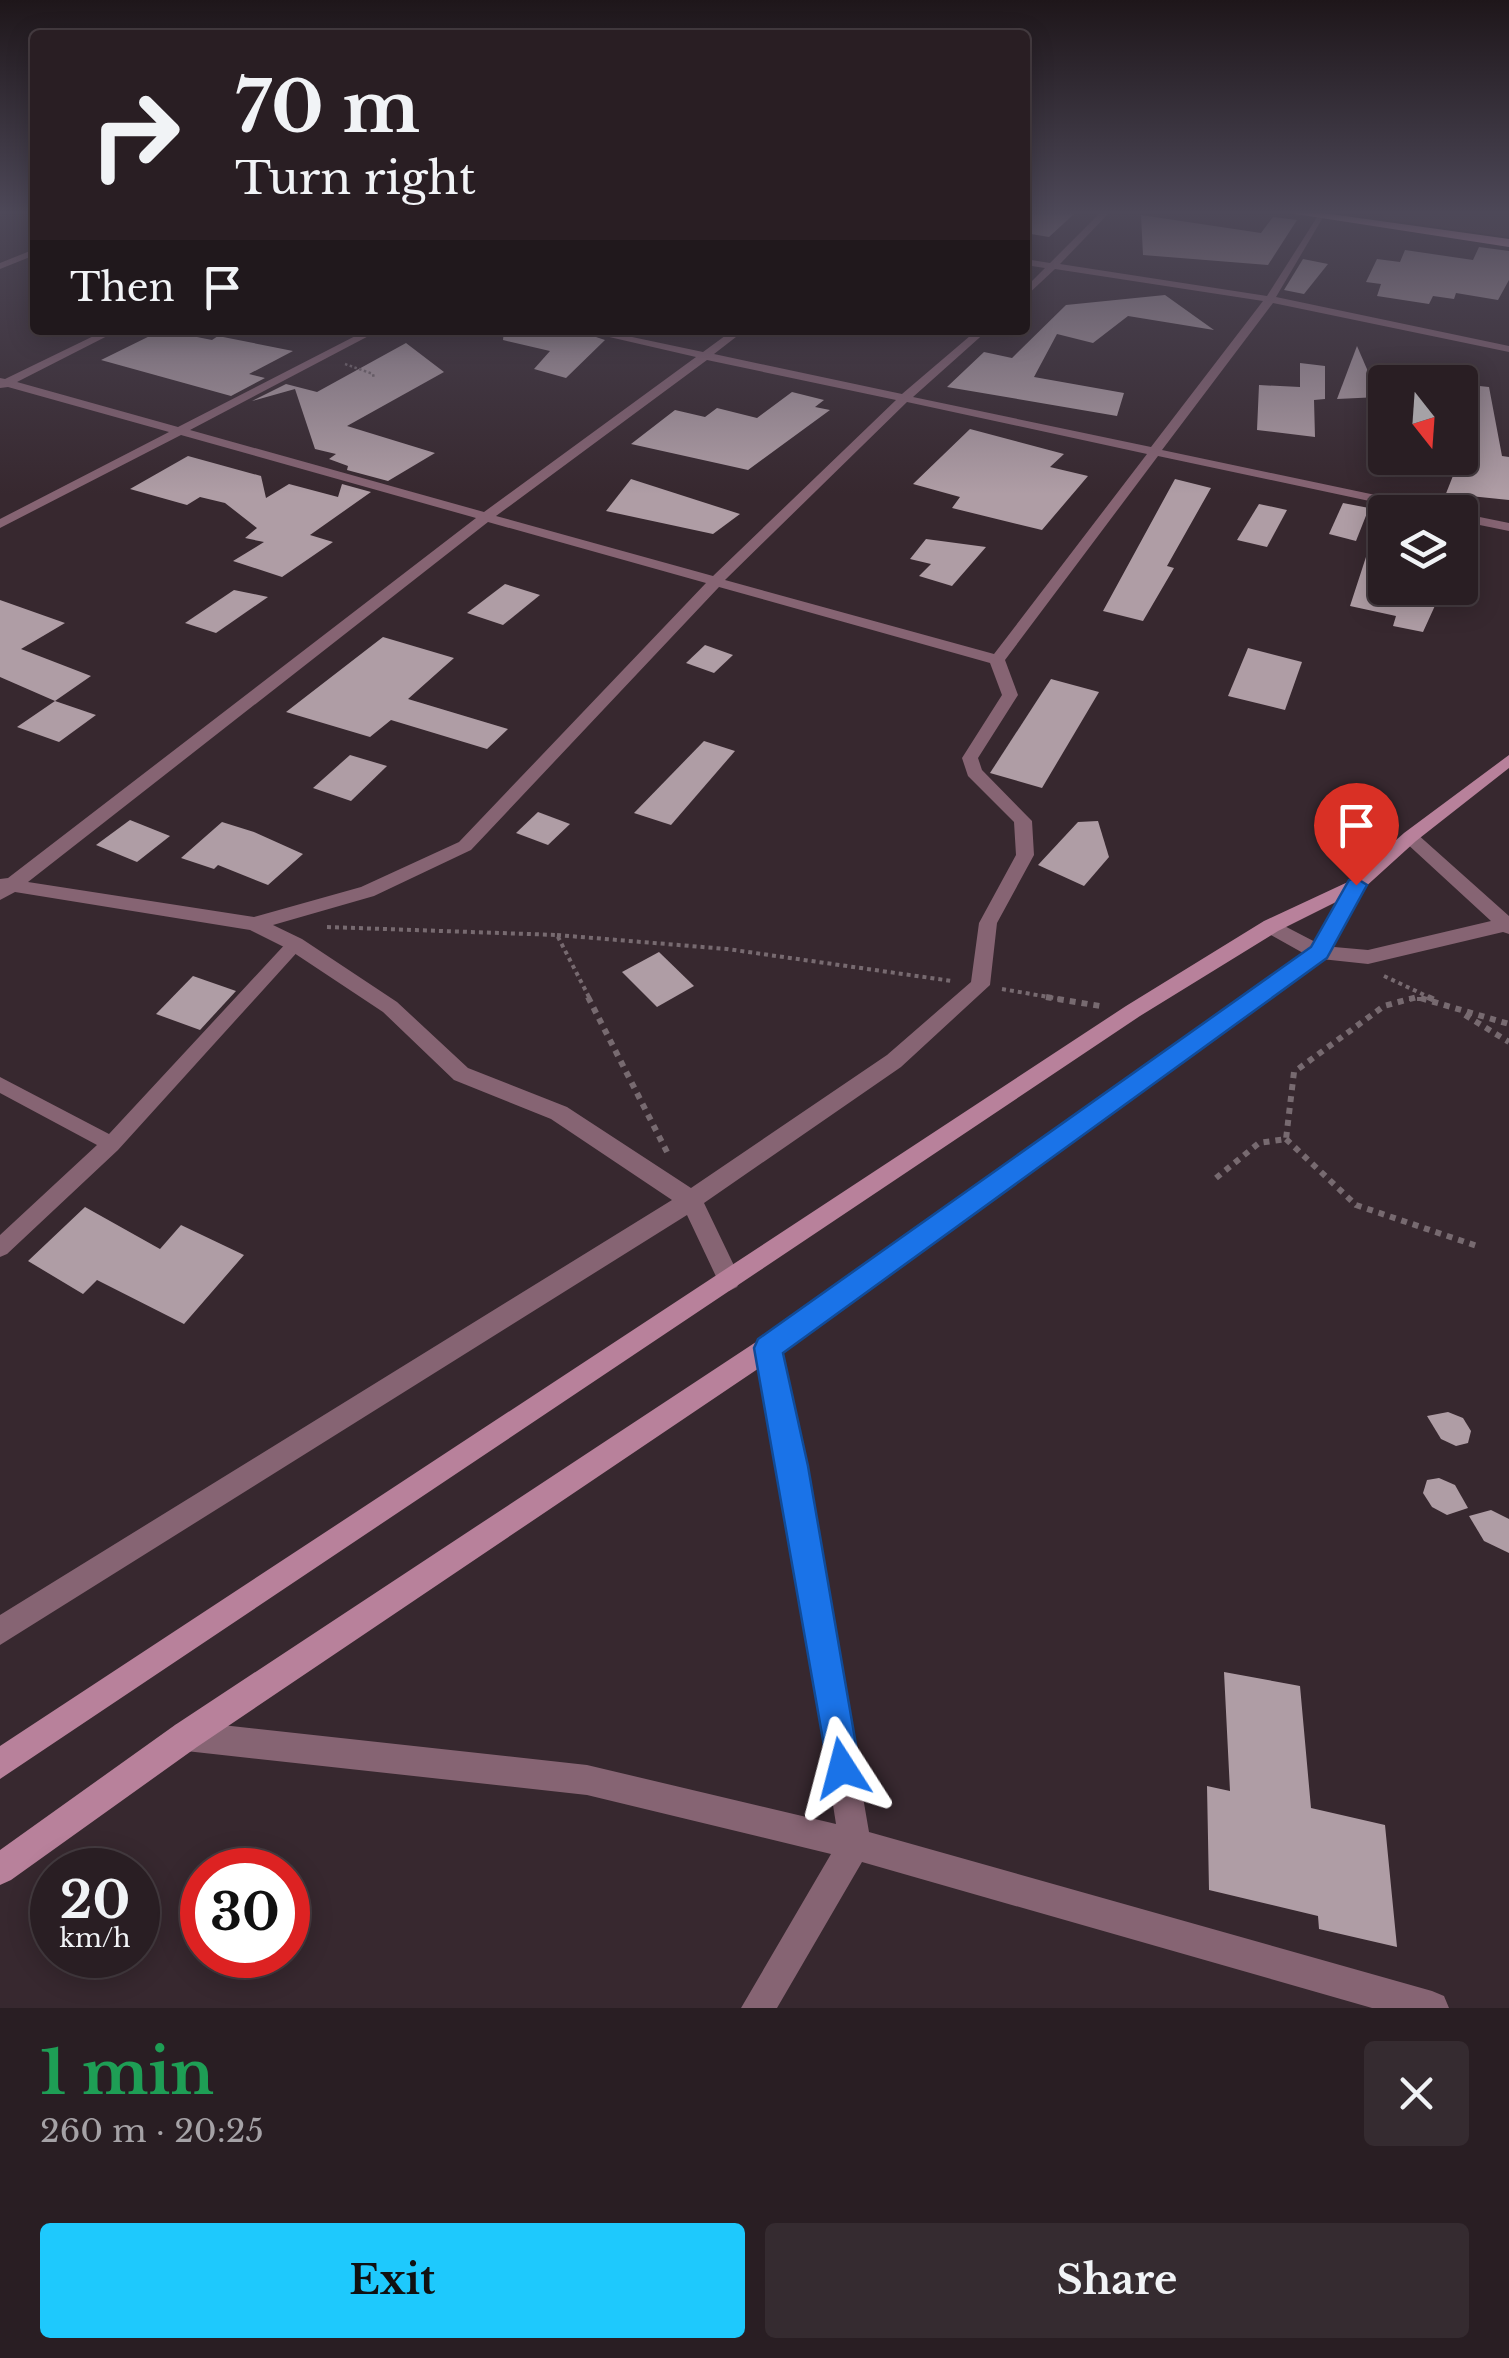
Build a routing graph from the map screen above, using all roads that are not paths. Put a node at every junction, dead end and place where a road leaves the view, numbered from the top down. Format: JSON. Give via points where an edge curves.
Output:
{"nodes":[{"id":1,"x":1264,"y":307,"type":"edge"},
{"id":2,"x":1306,"y":307,"type":"edge"},
{"id":3,"x":103,"y":335,"type":"edge"},
{"id":4,"x":365,"y":335,"type":"edge"},
{"id":5,"x":608,"y":335,"type":"edge"},
{"id":6,"x":733,"y":335,"type":"edge"},
{"id":7,"x":977,"y":335,"type":"edge"},
{"id":8,"x":1509,"y":350,"type":"edge"},
{"id":9,"x":705,"y":355,"type":"junction"},
{"id":10,"x":2,"y":383,"type":"edge"},
{"id":11,"x":905,"y":398,"type":"junction"},
{"id":12,"x":178,"y":430,"type":"junction"},
{"id":13,"x":1156,"y":454,"type":"junction"},
{"id":14,"x":1368,"y":498,"type":"edge"},
{"id":15,"x":484,"y":518,"type":"junction"},
{"id":16,"x":1478,"y":521,"type":"edge"},
{"id":17,"x":0,"y":524,"type":"edge"},
{"id":18,"x":1509,"y":527,"type":"edge"},
{"id":19,"x":718,"y":578,"type":"junction"},
{"id":20,"x":997,"y":660,"type":"junction"},
{"id":21,"x":1509,"y":760,"type":"edge"},
{"id":22,"x":1410,"y":837,"type":"junction"},
{"id":23,"x":1356,"y":885,"type":"junction"},
{"id":24,"x":3,"y":888,"type":"edge"},
{"id":25,"x":254,"y":924,"type":"junction"},
{"id":26,"x":1271,"y":926,"type":"junction"},
{"id":27,"x":1507,"y":926,"type":"edge"},
{"id":28,"x":294,"y":944,"type":"junction"},
{"id":29,"x":1328,"y":955,"type":"junction"},
{"id":30,"x":0,"y":1084,"type":"edge"},
{"id":31,"x":111,"y":1144,"type":"junction"},
{"id":32,"x":692,"y":1200,"type":"junction"},
{"id":33,"x":0,"y":1248,"type":"edge"},
{"id":34,"x":729,"y":1280,"type":"junction"},
{"id":35,"x":768,"y":1348,"type":"junction"},
{"id":36,"x":0,"y":1631,"type":"edge"},
{"id":37,"x":186,"y":1736,"type":"junction"},
{"id":38,"x":0,"y":1764,"type":"edge"},
{"id":39,"x":855,"y":1844,"type":"junction"},
{"id":40,"x":0,"y":1868,"type":"edge"},
{"id":41,"x":758,"y":2008,"type":"edge"},
{"id":42,"x":1432,"y":2008,"type":"edge"}],
"edges":[{"from":1,"to":13,"type":"street"},
{"from":2,"to":8,"type":"street"},
{"from":3,"to":10,"type":"street"},
{"from":4,"to":12,"type":"street"},
{"from":5,"to":9,"type":"street"},
{"from":6,"to":9,"type":"street"},
{"from":7,"to":11,"type":"street"},
{"from":9,"to":11,"type":"street"},
{"from":9,"to":15,"type":"street"},
{"from":10,"to":12,"type":"street"},
{"from":11,"to":13,"type":"street"},
{"from":11,"to":19,"type":"street"},
{"from":12,"to":15,"type":"street"},
{"from":12,"to":17,"type":"street"},
{"from":13,"to":14,"type":"street"},
{"from":13,"to":20,"type":"street"},
{"from":15,"to":19,"type":"street"},
{"from":15,"to":24,"type":"street"},
{"from":16,"to":18,"type":"street"},
{"from":19,"to":20,"type":"street"},
{"from":19,"to":25,"type":"street","via":[[466,846],[366,892]]},
{"from":20,"to":32,"type":"street","via":[[1010,696],[970,758],[974,772],[1023,822],[1026,855],[988,923],[980,985],[894,1061]]},
{"from":21,"to":22,"type":"main road"},
{"from":22,"to":23,"type":"main road"},
{"from":22,"to":27,"type":"street"},
{"from":23,"to":26,"type":"main road"},
{"from":23,"to":29,"type":"main road"},
{"from":24,"to":25,"type":"street"},
{"from":25,"to":28,"type":"street"},
{"from":26,"to":29,"type":"street"},
{"from":26,"to":34,"type":"main road"},
{"from":27,"to":29,"type":"street","via":[[1368,958]]},
{"from":28,"to":31,"type":"lane"},
{"from":28,"to":32,"type":"street","via":[[390,1007],[461,1074],[559,1113]]},
{"from":29,"to":35,"type":"main road"},
{"from":30,"to":31,"type":"lane"},
{"from":31,"to":33,"type":"lane"},
{"from":32,"to":34,"type":"street"},
{"from":32,"to":36,"type":"street"},
{"from":34,"to":38,"type":"main road"},
{"from":35,"to":37,"type":"main road"},
{"from":35,"to":39,"type":"street"},
{"from":37,"to":39,"type":"street","via":[[587,1780]]},
{"from":37,"to":40,"type":"main road"},
{"from":39,"to":41,"type":"street"},
{"from":39,"to":42,"type":"street"}]}
